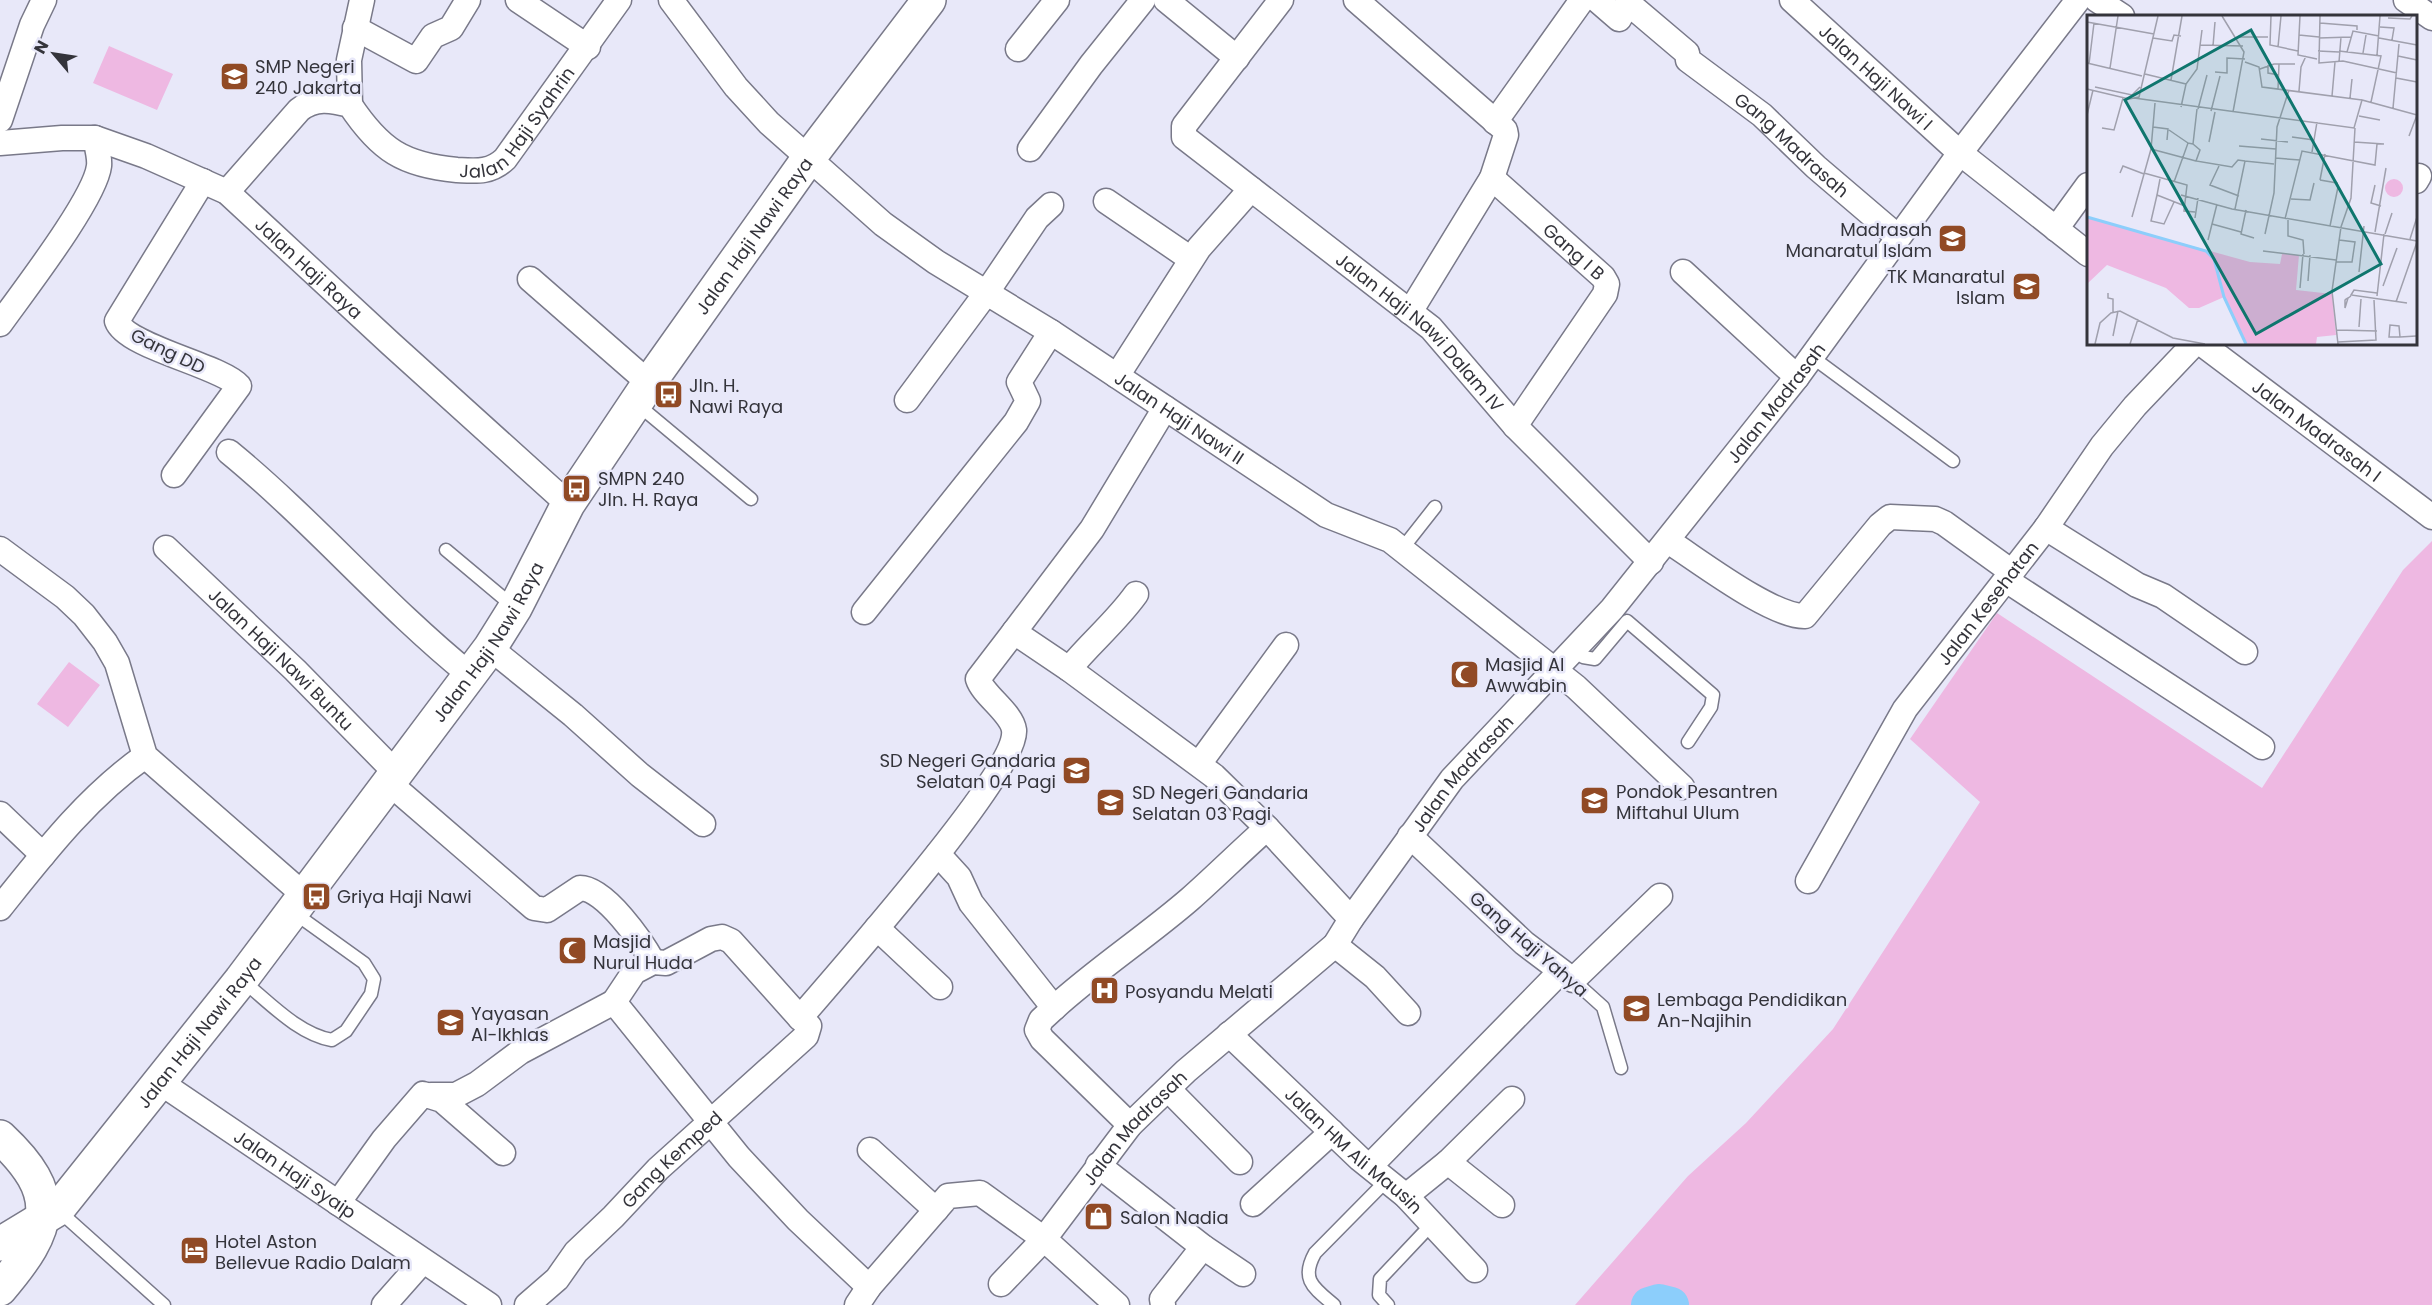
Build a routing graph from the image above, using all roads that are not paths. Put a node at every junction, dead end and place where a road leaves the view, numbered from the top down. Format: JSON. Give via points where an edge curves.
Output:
{"nodes":[{"id":1,"x":44,"y":0,"type":"edge"},
{"id":2,"x":362,"y":0,"type":"edge"},
{"id":3,"x":468,"y":0,"type":"edge"},
{"id":4,"x":519,"y":0,"type":"edge"},
{"id":5,"x":620,"y":0,"type":"edge"},
{"id":6,"x":670,"y":0,"type":"edge"},
{"id":7,"x":929,"y":0,"type":"edge"},
{"id":8,"x":1057,"y":0,"type":"edge"},
{"id":9,"x":1143,"y":0,"type":"edge"},
{"id":10,"x":1167,"y":0,"type":"edge"},
{"id":11,"x":1281,"y":0,"type":"edge"},
{"id":12,"x":1356,"y":0,"type":"edge"},
{"id":13,"x":1582,"y":0,"type":"edge"},
{"id":14,"x":1597,"y":0,"type":"edge"},
{"id":15,"x":1792,"y":0,"type":"edge"},
{"id":16,"x":2078,"y":0,"type":"edge"},
{"id":17,"x":2097,"y":0,"type":"edge"},
{"id":18,"x":2406,"y":0,"type":"edge"},
{"id":19,"x":2120,"y":15,"type":"edge"},
{"id":20,"x":2432,"y":18,"type":"edge"},
{"id":21,"x":355,"y":28,"type":"junction"},
{"id":22,"x":588,"y":46,"type":"junction"},
{"id":23,"x":1018,"y":50,"type":"dead end"},
{"id":24,"x":1237,"y":58,"type":"junction"},
{"id":25,"x":350,"y":105,"type":"junction"},
{"id":26,"x":0,"y":120,"type":"edge"},
{"id":27,"x":1495,"y":122,"type":"junction"},
{"id":28,"x":95,"y":138,"type":"junction"},
{"id":29,"x":0,"y":143,"type":"edge"},
{"id":30,"x":1030,"y":148,"type":"dead end"},
{"id":31,"x":1960,"y":153,"type":"junction"},
{"id":32,"x":808,"y":159,"type":"junction"},
{"id":33,"x":1492,"y":178,"type":"junction"},
{"id":34,"x":202,"y":180,"type":"junction"},
{"id":35,"x":2087,"y":186,"type":"edge"},
{"id":36,"x":1251,"y":189,"type":"junction"},
{"id":37,"x":227,"y":192,"type":"junction"},
{"id":38,"x":1106,"y":201,"type":"dead end"},
{"id":39,"x":1052,"y":205,"type":"dead end"},
{"id":40,"x":2056,"y":229,"type":"junction"},
{"id":41,"x":1898,"y":237,"type":"junction"},
{"id":42,"x":2087,"y":253,"type":"edge"},
{"id":43,"x":1191,"y":259,"type":"junction"},
{"id":44,"x":1683,"y":272,"type":"dead end"},
{"id":45,"x":530,"y":279,"type":"dead end"},
{"id":46,"x":987,"y":292,"type":"junction"},
{"id":47,"x":1410,"y":312,"type":"junction"},
{"id":48,"x":0,"y":324,"type":"edge"},
{"id":49,"x":1051,"y":332,"type":"junction"},
{"id":50,"x":2206,"y":345,"type":"edge"},
{"id":51,"x":1812,"y":357,"type":"junction"},
{"id":52,"x":1118,"y":376,"type":"junction"},
{"id":53,"x":1797,"y":377,"type":"junction"},
{"id":54,"x":642,"y":393,"type":"junction"},
{"id":55,"x":907,"y":400,"type":"dead end"},
{"id":56,"x":1165,"y":408,"type":"junction"},
{"id":57,"x":1515,"y":426,"type":"junction"},
{"id":58,"x":229,"y":452,"type":"dead end"},
{"id":59,"x":1953,"y":461,"type":"dead end"},
{"id":60,"x":174,"y":475,"type":"dead end"},
{"id":61,"x":751,"y":499,"type":"dead end"},
{"id":62,"x":568,"y":504,"type":"junction"},
{"id":63,"x":1435,"y":507,"type":"dead end"},
{"id":64,"x":2432,"y":517,"type":"edge"},
{"id":65,"x":2046,"y":528,"type":"junction"},
{"id":66,"x":1668,"y":541,"type":"junction"},
{"id":67,"x":166,"y":548,"type":"dead end"},
{"id":68,"x":0,"y":549,"type":"edge"},
{"id":69,"x":1402,"y":549,"type":"junction"},
{"id":70,"x":446,"y":550,"type":"dead end"},
{"id":71,"x":1651,"y":562,"type":"junction"},
{"id":72,"x":2009,"y":576,"type":"junction"},
{"id":73,"x":1136,"y":594,"type":"dead end"},
{"id":74,"x":515,"y":608,"type":"junction"},
{"id":75,"x":864,"y":612,"type":"dead end"},
{"id":76,"x":1014,"y":632,"type":"junction"},
{"id":77,"x":1286,"y":645,"type":"dead end"},
{"id":78,"x":490,"y":648,"type":"junction"},
{"id":79,"x":1575,"y":649,"type":"junction"},
{"id":80,"x":2245,"y":652,"type":"dead end"},
{"id":81,"x":1069,"y":669,"type":"junction"},
{"id":82,"x":1554,"y":672,"type":"junction"},
{"id":83,"x":469,"y":674,"type":"junction"},
{"id":84,"x":1688,"y":742,"type":"dead end"},
{"id":85,"x":2262,"y":747,"type":"dead end"},
{"id":86,"x":145,"y":756,"type":"junction"},
{"id":87,"x":1199,"y":764,"type":"junction"},
{"id":88,"x":391,"y":777,"type":"junction"},
{"id":89,"x":1682,"y":787,"type":"dead end"},
{"id":90,"x":0,"y":814,"type":"edge"},
{"id":91,"x":703,"y":824,"type":"dead end"},
{"id":92,"x":1267,"y":828,"type":"junction"},
{"id":93,"x":1410,"y":836,"type":"junction"},
{"id":94,"x":938,"y":854,"type":"junction"},
{"id":95,"x":43,"y":855,"type":"junction"},
{"id":96,"x":1808,"y":881,"type":"dead end"},
{"id":97,"x":1660,"y":896,"type":"dead end"},
{"id":98,"x":298,"y":903,"type":"junction"},
{"id":99,"x":0,"y":908,"type":"edge"},
{"id":100,"x":1351,"y":919,"type":"junction"},
{"id":101,"x":877,"y":928,"type":"junction"},
{"id":102,"x":1335,"y":945,"type":"junction"},
{"id":103,"x":653,"y":962,"type":"junction"},
{"id":104,"x":1566,"y":976,"type":"junction"},
{"id":105,"x":241,"y":980,"type":"junction"},
{"id":106,"x":940,"y":987,"type":"dead end"},
{"id":107,"x":614,"y":1002,"type":"junction"},
{"id":108,"x":1054,"y":1008,"type":"junction"},
{"id":109,"x":1408,"y":1013,"type":"dead end"},
{"id":110,"x":800,"y":1018,"type":"junction"},
{"id":111,"x":1229,"y":1034,"type":"junction"},
{"id":112,"x":1621,"y":1068,"type":"dead end"},
{"id":113,"x":161,"y":1083,"type":"junction"},
{"id":114,"x":1167,"y":1089,"type":"junction"},
{"id":115,"x":431,"y":1095,"type":"junction"},
{"id":116,"x":1512,"y":1099,"type":"dead end"},
{"id":117,"x":710,"y":1123,"type":"junction"},
{"id":118,"x":1130,"y":1125,"type":"junction"},
{"id":119,"x":1332,"y":1132,"type":"junction"},
{"id":120,"x":0,"y":1137,"type":"edge"},
{"id":121,"x":870,"y":1150,"type":"dead end"},
{"id":122,"x":503,"y":1153,"type":"dead end"},
{"id":123,"x":1240,"y":1162,"type":"dead end"},
{"id":124,"x":1448,"y":1162,"type":"junction"},
{"id":125,"x":1098,"y":1165,"type":"junction"},
{"id":126,"x":1378,"y":1173,"type":"junction"},
{"id":127,"x":1406,"y":1196,"type":"junction"},
{"id":128,"x":338,"y":1203,"type":"junction"},
{"id":129,"x":1253,"y":1203,"type":"dead end"},
{"id":130,"x":1502,"y":1205,"type":"dead end"},
{"id":131,"x":936,"y":1210,"type":"junction"},
{"id":132,"x":50,"y":1214,"type":"junction"},
{"id":133,"x":1430,"y":1226,"type":"junction"},
{"id":134,"x":1044,"y":1239,"type":"junction"},
{"id":135,"x":0,"y":1244,"type":"edge"},
{"id":136,"x":1203,"y":1247,"type":"junction"},
{"id":137,"x":422,"y":1262,"type":"junction"},
{"id":138,"x":1475,"y":1270,"type":"dead end"},
{"id":139,"x":1243,"y":1274,"type":"dead end"},
{"id":140,"x":1001,"y":1284,"type":"dead end"},
{"id":141,"x":0,"y":1289,"type":"edge"},
{"id":142,"x":863,"y":1296,"type":"edge"},
{"id":143,"x":1108,"y":1302,"type":"edge"},
{"id":144,"x":164,"y":1305,"type":"edge"},
{"id":145,"x":384,"y":1305,"type":"edge"},
{"id":146,"x":489,"y":1305,"type":"edge"},
{"id":147,"x":527,"y":1305,"type":"edge"},
{"id":148,"x":1163,"y":1305,"type":"edge"},
{"id":149,"x":1334,"y":1305,"type":"edge"},
{"id":150,"x":1388,"y":1305,"type":"edge"}],
"edges":[{"from":1,"to":26,"type":"street"},
{"from":2,"to":21,"type":"street"},
{"from":3,"to":21,"type":"street","via":[[452,28],[433,36],[417,61]]},
{"from":4,"to":22,"type":"street"},
{"from":5,"to":22,"type":"street","name":"Jalan Haji Syahrin"},
{"from":6,"to":32,"type":"street","via":[[736,87]]},
{"from":7,"to":32,"type":"street","name":"Jalan Haji Nawi Raya"},
{"from":8,"to":23,"type":"street"},
{"from":9,"to":30,"type":"street"},
{"from":10,"to":24,"type":"street"},
{"from":11,"to":24,"type":"street"},
{"from":12,"to":27,"type":"street"},
{"from":13,"to":27,"type":"street"},
{"from":14,"to":41,"type":"street","name":"Gang Madrasah","via":[[1619,19],[1628,3],[1686,53],[1688,60],[1762,115]]},
{"from":15,"to":31,"type":"street","name":"Jalan Haji Nawi I"},
{"from":16,"to":31,"type":"street","name":"Jalan Madrasah"},
{"from":17,"to":19,"type":"street"},
{"from":18,"to":20,"type":"street"},
{"from":21,"to":25,"type":"street","via":[[349,60]]},
{"from":22,"to":25,"type":"street","name":"Jalan Haji Syahrin","via":[[505,159],[488,171],[442,169],[408,162],[373,136]]},
{"from":24,"to":36,"type":"street","name":"Jalan Haji Nawi Dalam IV","via":[[1182,131],[1184,137]]},
{"from":25,"to":37,"type":"street","via":[[326,100],[304,106]]},
{"from":27,"to":33,"type":"street","via":[[1506,135]]},
{"from":28,"to":29,"type":"street","name":"Jalan Haji Raya"},
{"from":28,"to":34,"type":"street","name":"Jalan Haji Raya"},
{"from":28,"to":48,"type":"street","via":[[99,166],[93,183]]},
{"from":31,"to":40,"type":"street"},
{"from":31,"to":41,"type":"street","name":"Jalan Madrasah"},
{"from":32,"to":46,"type":"street","name":"Jalan Haji Nawi II","via":[[883,224]]},
{"from":32,"to":54,"type":"street","name":"Jalan Haji Nawi Raya"},
{"from":33,"to":47,"type":"street"},
{"from":33,"to":57,"type":"street","name":"Gang I B","via":[[1604,277],[1607,284],[1605,294]]},
{"from":34,"to":37,"type":"street","name":"Jalan Haji Raya"},
{"from":34,"to":60,"type":"street","name":"Gang DD","via":[[117,323],[166,353],[239,386]]},
{"from":35,"to":40,"type":"street"},
{"from":36,"to":43,"type":"street"},
{"from":36,"to":47,"type":"street","name":"Jalan Haji Nawi Dalam IV"},
{"from":37,"to":62,"type":"street","name":"Jalan Haji Raya"},
{"from":38,"to":43,"type":"street"},
{"from":39,"to":46,"type":"street","via":[[1037,218]]},
{"from":40,"to":42,"type":"street"},
{"from":41,"to":51,"type":"street","name":"Jalan Madrasah"},
{"from":43,"to":52,"type":"street"},
{"from":44,"to":53,"type":"street"},
{"from":45,"to":54,"type":"street"},
{"from":46,"to":49,"type":"street","name":"Jalan Haji Nawi II"},
{"from":46,"to":55,"type":"street"},
{"from":47,"to":57,"type":"street","name":"Jalan Haji Nawi Dalam IV","via":[[1431,328]]},
{"from":49,"to":52,"type":"street","name":"Jalan Haji Nawi II"},
{"from":49,"to":75,"type":"street","via":[[1019,382],[1028,401],[1016,422]]},
{"from":50,"to":64,"type":"street","name":"Jalan Madrasah I"},
{"from":50,"to":65,"type":"street","name":"Jalan Kesehatan","via":[[2135,406]]},
{"from":51,"to":53,"type":"street","name":"Jalan Madrasah"},
{"from":51,"to":59,"type":"lane"},
{"from":52,"to":56,"type":"street","name":"Jalan Haji Nawi II"},
{"from":53,"to":66,"type":"street","name":"Jalan Madrasah"},
{"from":54,"to":61,"type":"lane"},
{"from":54,"to":62,"type":"street","name":"Jalan Haji Nawi Raya"},
{"from":56,"to":69,"type":"street","name":"Jalan Haji Nawi II","via":[[1326,515],[1390,540]]},
{"from":56,"to":76,"type":"street","via":[[1069,562]]},
{"from":57,"to":71,"type":"street","name":"Jalan Haji Nawi Dalam IV"},
{"from":58,"to":83,"type":"street","via":[[397,612]]},
{"from":62,"to":74,"type":"street","name":"Jalan Haji Nawi Raya"},
{"from":63,"to":69,"type":"lane"},
{"from":65,"to":72,"type":"street","name":"Jalan Kesehatan"},
{"from":65,"to":80,"type":"street","via":[[2137,585],[2163,596]]},
{"from":66,"to":71,"type":"street","name":"Jalan Madrasah"},
{"from":66,"to":72,"type":"street","via":[[1794,616],[1805,616],[1890,517],[1944,523]]},
{"from":67,"to":88,"type":"street","name":"Jalan Haji Nawi Buntu","via":[[296,670]]},
{"from":68,"to":86,"type":"street","via":[[70,601],[105,642],[117,663]]},
{"from":69,"to":82,"type":"street","name":"Jalan Haji Nawi II"},
{"from":70,"to":74,"type":"lane"},
{"from":71,"to":79,"type":"street","name":"Jalan Madrasah"},
{"from":72,"to":85,"type":"street"},
{"from":72,"to":96,"type":"street","name":"Jalan Kesehatan","via":[[1905,709]]},
{"from":73,"to":81,"type":"street","via":[[1109,629]]},
{"from":74,"to":78,"type":"street","name":"Jalan Haji Nawi Raya"},
{"from":76,"to":81,"type":"street"},
{"from":76,"to":94,"type":"street","via":[[978,679],[1013,726],[1014,739],[993,779]]},
{"from":77,"to":87,"type":"street"},
{"from":78,"to":83,"type":"street","name":"Jalan Haji Nawi Raya"},
{"from":78,"to":91,"type":"street"},
{"from":79,"to":82,"type":"street","name":"Jalan Madrasah"},
{"from":79,"to":84,"type":"lane","via":[[1583,657],[1595,659],[1628,621],[1713,695],[1711,707]]},
{"from":81,"to":87,"type":"street"},
{"from":82,"to":89,"type":"street","name":"Jalan Haji Nawi II","via":[[1576,687]]},
{"from":82,"to":93,"type":"street","name":"Jalan Madrasah","via":[[1452,778]]},
{"from":83,"to":88,"type":"street","name":"Jalan Haji Nawi Raya"},
{"from":86,"to":95,"type":"street","via":[[104,787]]},
{"from":86,"to":98,"type":"street"},
{"from":87,"to":92,"type":"street"},
{"from":88,"to":98,"type":"street","name":"Jalan Haji Nawi Raya"},
{"from":88,"to":103,"type":"street","name":"Jalan Haji Nawi Buntu","via":[[534,908],[547,910],[580,888],[594,892],[635,933]]},
{"from":90,"to":95,"type":"street"},
{"from":92,"to":100,"type":"street"},
{"from":92,"to":108,"type":"street","via":[[1191,898]]},
{"from":93,"to":100,"type":"street","name":"Jalan Madrasah"},
{"from":93,"to":104,"type":"street","name":"Gang Haji Yahya","via":[[1509,930]]},
{"from":94,"to":101,"type":"street"},
{"from":94,"to":108,"type":"street","via":[[959,877],[971,903]]},
{"from":95,"to":99,"type":"street"},
{"from":97,"to":104,"type":"street"},
{"from":98,"to":105,"type":"street","name":"Jalan Haji Nawi Raya"},
{"from":98,"to":105,"type":"lane","via":[[364,963],[374,979],[371,994],[346,1031],[332,1040],[319,1038]]},
{"from":100,"to":102,"type":"street","name":"Jalan Madrasah"},
{"from":101,"to":106,"type":"street"},
{"from":101,"to":110,"type":"street"},
{"from":102,"to":109,"type":"street","via":[[1375,977]]},
{"from":102,"to":111,"type":"street","name":"Jalan Madrasah"},
{"from":103,"to":107,"type":"street","via":[[634,972]]},
{"from":103,"to":110,"type":"street","via":[[666,963],[722,937],[731,941]]},
{"from":104,"to":112,"type":"lane","name":"Gang Haji Yahya","via":[[1603,1007]]},
{"from":104,"to":126,"type":"street"},
{"from":105,"to":113,"type":"street","name":"Jalan Haji Nawi Raya"},
{"from":107,"to":115,"type":"street","via":[[519,1052],[456,1095]]},
{"from":107,"to":117,"type":"street"},
{"from":108,"to":118,"type":"street","via":[[1037,1030],[1042,1039]]},
{"from":110,"to":117,"type":"street","name":"Gang Kemped","via":[[809,1026],[806,1036]]},
{"from":111,"to":114,"type":"street","name":"Jalan Madrasah"},
{"from":111,"to":119,"type":"street","name":"Jalan HM Ali Mausin"},
{"from":113,"to":128,"type":"street","name":"Jalan Haji Syaip"},
{"from":113,"to":132,"type":"street","name":"Jalan Haji Nawi Raya"},
{"from":114,"to":118,"type":"street","name":"Jalan Madrasah"},
{"from":114,"to":123,"type":"street"},
{"from":115,"to":122,"type":"street"},
{"from":115,"to":128,"type":"street","via":[[419,1096]]},
{"from":116,"to":124,"type":"street"},
{"from":117,"to":142,"type":"street"},
{"from":117,"to":147,"type":"street","name":"Gang Kemped","via":[[658,1169],[576,1252],[557,1279]]},
{"from":118,"to":125,"type":"street","name":"Jalan Madrasah"},
{"from":119,"to":126,"type":"street","name":"Jalan HM Ali Mausin"},
{"from":119,"to":129,"type":"street"},
{"from":120,"to":132,"type":"street","via":[[34,1174]]},
{"from":121,"to":131,"type":"street"},
{"from":124,"to":127,"type":"street"},
{"from":124,"to":130,"type":"street"},
{"from":125,"to":134,"type":"street","name":"Jalan Madrasah"},
{"from":125,"to":136,"type":"street"},
{"from":126,"to":127,"type":"street","name":"Jalan HM Ali Mausin"},
{"from":126,"to":149,"type":"lane","via":[[1309,1264],[1312,1286]]},
{"from":127,"to":133,"type":"street","name":"Jalan HM Ali Mausin"},
{"from":128,"to":137,"type":"street","name":"Jalan Haji Syaip"},
{"from":131,"to":134,"type":"street","via":[[948,1196],[980,1193]]},
{"from":131,"to":142,"type":"street"},
{"from":132,"to":135,"type":"street","name":"Jalan Haji Nawi Raya"},
{"from":132,"to":141,"type":"street","via":[[31,1249]]},
{"from":132,"to":144,"type":"lane"},
{"from":133,"to":138,"type":"street","name":"Jalan HM Ali Mausin"},
{"from":133,"to":150,"type":"lane","via":[[1380,1279],[1379,1295]]},
{"from":134,"to":140,"type":"street","name":"Jalan Madrasah"},
{"from":134,"to":143,"type":"street"},
{"from":136,"to":139,"type":"street"},
{"from":136,"to":148,"type":"street","via":[[1162,1299]]},
{"from":137,"to":145,"type":"street"},
{"from":137,"to":146,"type":"street","name":"Jalan Haji Syaip"}]}
